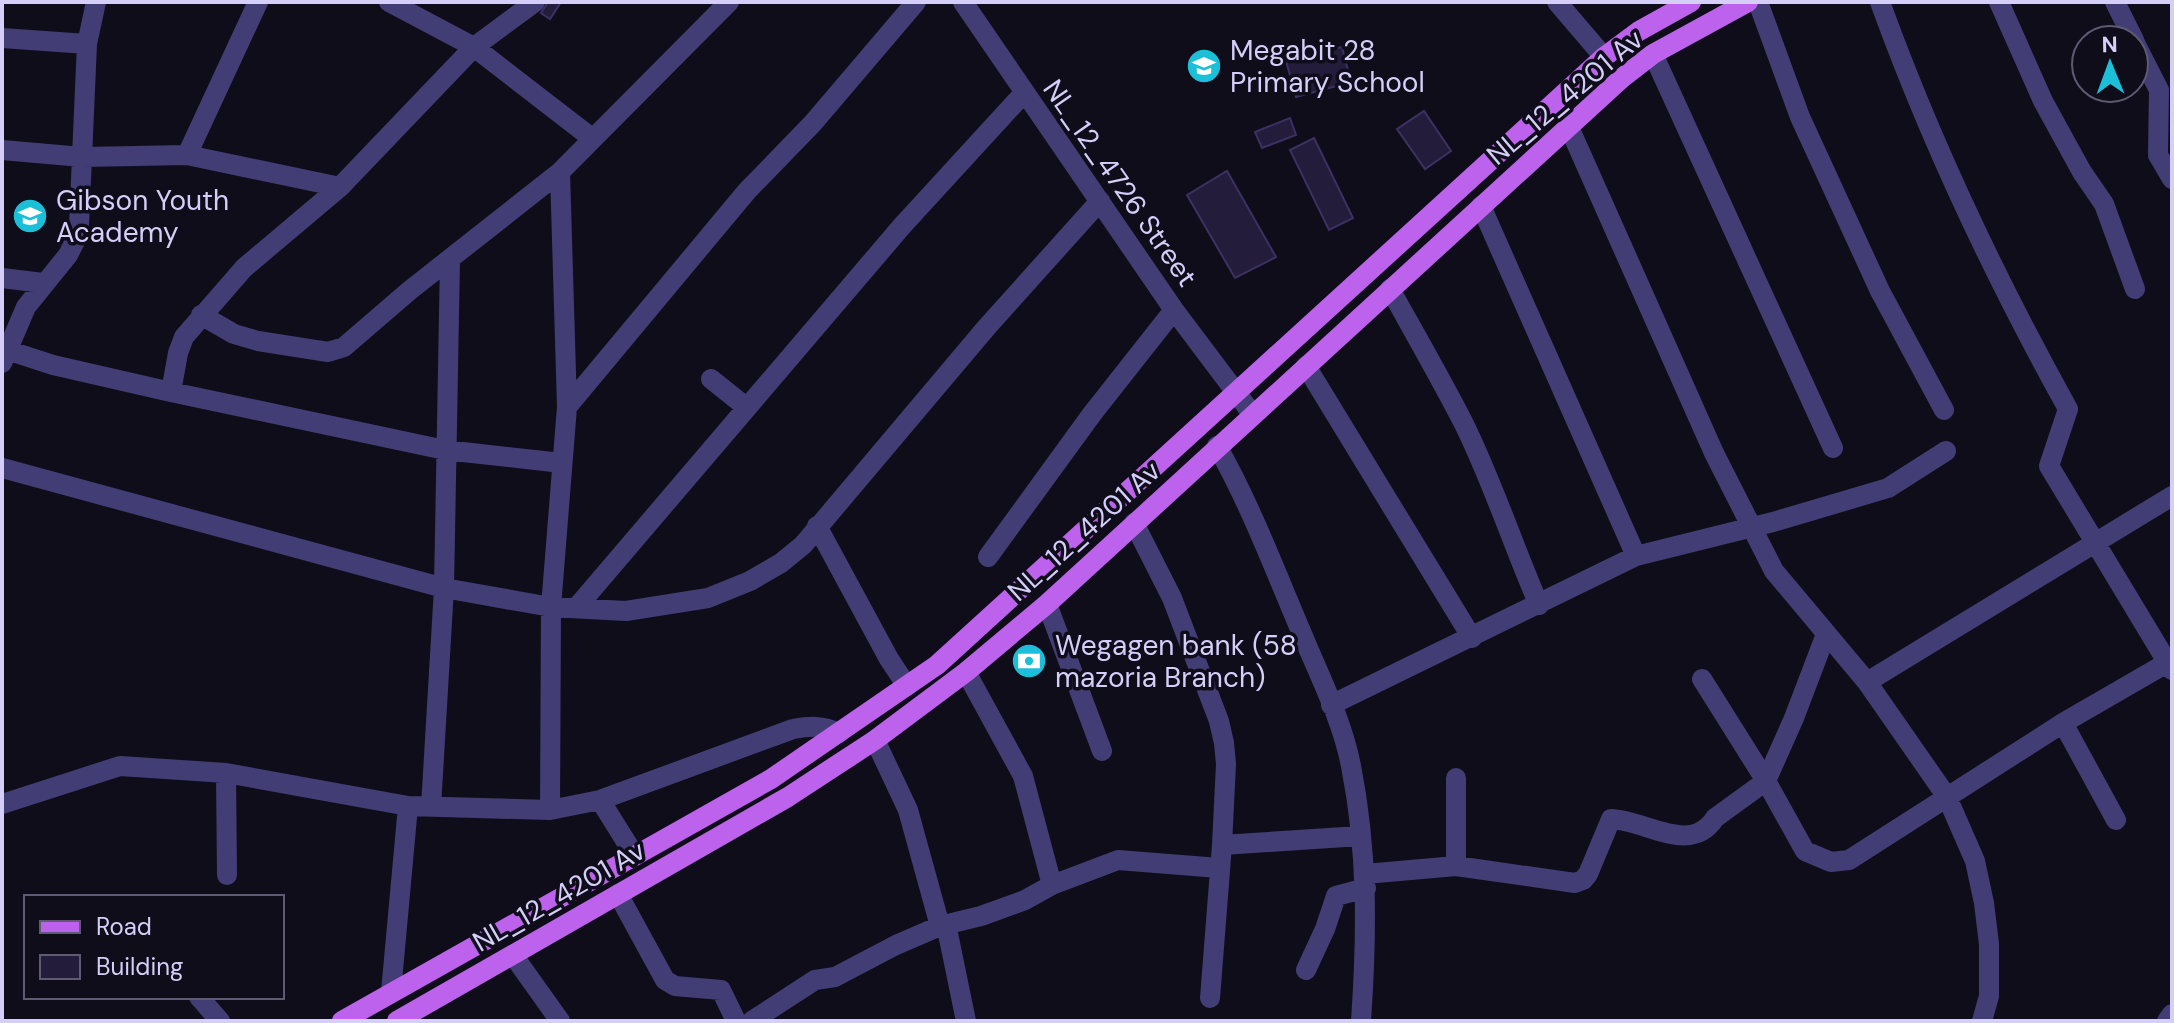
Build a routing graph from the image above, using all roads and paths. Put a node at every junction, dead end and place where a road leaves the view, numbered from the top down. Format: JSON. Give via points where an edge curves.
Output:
{"nodes":[{"id":1,"x":96,"y":2,"type":"edge"},
{"id":2,"x":258,"y":2,"type":"edge"},
{"id":3,"x":389,"y":2,"type":"edge"},
{"id":4,"x":535,"y":2,"type":"edge"},
{"id":5,"x":729,"y":2,"type":"edge"},
{"id":6,"x":916,"y":2,"type":"edge"},
{"id":7,"x":963,"y":2,"type":"edge"},
{"id":8,"x":1557,"y":2,"type":"edge"},
{"id":9,"x":1691,"y":2,"type":"edge"},
{"id":10,"x":1748,"y":2,"type":"edge"},
{"id":11,"x":1758,"y":2,"type":"edge"},
{"id":12,"x":1880,"y":2,"type":"edge"},
{"id":13,"x":1999,"y":2,"type":"edge"},
{"id":14,"x":2115,"y":2,"type":"edge"},
{"id":15,"x":2126,"y":24,"type":"edge"},
{"id":16,"x":2,"y":38,"type":"edge"},
{"id":17,"x":87,"y":44,"type":"junction"},
{"id":18,"x":474,"y":47,"type":"junction"},
{"id":19,"x":1653,"y":54,"type":"junction"},
{"id":20,"x":1604,"y":57,"type":"junction"},
{"id":21,"x":2150,"y":67,"type":"edge"},
{"id":22,"x":1024,"y":93,"type":"junction"},
{"id":23,"x":2166,"y":94,"type":"edge"},
{"id":24,"x":1569,"y":127,"type":"junction"},
{"id":25,"x":593,"y":139,"type":"junction"},
{"id":26,"x":2,"y":150,"type":"edge"},
{"id":27,"x":187,"y":155,"type":"junction"},
{"id":28,"x":82,"y":157,"type":"junction"},
{"id":29,"x":560,"y":172,"type":"junction"},
{"id":30,"x":2172,"y":179,"type":"edge"},
{"id":31,"x":340,"y":187,"type":"junction"},
{"id":32,"x":1100,"y":201,"type":"junction"},
{"id":33,"x":1481,"y":206,"type":"junction"},
{"id":34,"x":450,"y":260,"type":"junction"},
{"id":35,"x":2,"y":278,"type":"edge"},
{"id":36,"x":43,"y":283,"type":"junction"},
{"id":37,"x":1390,"y":289,"type":"junction"},
{"id":38,"x":2135,"y":289,"type":"dead end"},
{"id":39,"x":1174,"y":310,"type":"junction"},
{"id":40,"x":201,"y":315,"type":"junction"},
{"id":41,"x":4,"y":357,"type":"edge"},
{"id":42,"x":1306,"y":366,"type":"junction"},
{"id":43,"x":711,"y":379,"type":"dead end"},
{"id":44,"x":171,"y":392,"type":"junction"},
{"id":45,"x":1235,"y":394,"type":"junction"},
{"id":46,"x":567,"y":407,"type":"junction"},
{"id":47,"x":746,"y":407,"type":"junction"},
{"id":48,"x":1944,"y":410,"type":"dead end"},
{"id":49,"x":1253,"y":415,"type":"junction"},
{"id":50,"x":1217,"y":446,"type":"junction"},
{"id":51,"x":1833,"y":448,"type":"dead end"},
{"id":52,"x":445,"y":450,"type":"junction"},
{"id":53,"x":1946,"y":451,"type":"dead end"},
{"id":54,"x":562,"y":463,"type":"junction"},
{"id":55,"x":2,"y":468,"type":"edge"},
{"id":56,"x":2172,"y":496,"type":"edge"},
{"id":57,"x":1134,"y":523,"type":"junction"},
{"id":58,"x":817,"y":526,"type":"junction"},
{"id":59,"x":1750,"y":526,"type":"junction"},
{"id":60,"x":2096,"y":542,"type":"junction"},
{"id":61,"x":1636,"y":556,"type":"junction"},
{"id":62,"x":988,"y":557,"type":"dead end"},
{"id":63,"x":444,"y":588,"type":"junction"},
{"id":64,"x":1047,"y":604,"type":"junction"},
{"id":65,"x":1539,"y":605,"type":"junction"},
{"id":66,"x":551,"y":607,"type":"junction"},
{"id":67,"x":577,"y":607,"type":"junction"},
{"id":68,"x":1826,"y":634,"type":"junction"},
{"id":69,"x":1472,"y":638,"type":"junction"},
{"id":70,"x":2171,"y":664,"type":"edge"},
{"id":71,"x":966,"y":672,"type":"junction"},
{"id":72,"x":1702,"y":679,"type":"dead end"},
{"id":73,"x":1867,"y":682,"type":"junction"},
{"id":74,"x":907,"y":686,"type":"junction"},
{"id":75,"x":1331,"y":705,"type":"junction"},
{"id":76,"x":2063,"y":723,"type":"junction"},
{"id":77,"x":839,"y":733,"type":"junction"},
{"id":78,"x":875,"y":740,"type":"junction"},
{"id":79,"x":1102,"y":751,"type":"dead end"},
{"id":80,"x":226,"y":773,"type":"junction"},
{"id":81,"x":1456,"y":778,"type":"dead end"},
{"id":82,"x":1766,"y":781,"type":"junction"},
{"id":83,"x":1947,"y":797,"type":"junction"},
{"id":84,"x":600,"y":800,"type":"junction"},
{"id":85,"x":2,"y":804,"type":"edge"},
{"id":86,"x":408,"y":806,"type":"junction"},
{"id":87,"x":431,"y":807,"type":"junction"},
{"id":88,"x":550,"y":810,"type":"junction"},
{"id":89,"x":2116,"y":820,"type":"dead end"},
{"id":90,"x":1360,"y":836,"type":"junction"},
{"id":91,"x":1222,"y":845,"type":"junction"},
{"id":92,"x":635,"y":856,"type":"junction"},
{"id":93,"x":1456,"y":866,"type":"junction"},
{"id":94,"x":1219,"y":868,"type":"junction"},
{"id":95,"x":227,"y":875,"type":"dead end"},
{"id":96,"x":1366,"y":881,"type":"junction"},
{"id":97,"x":1052,"y":885,"type":"junction"},
{"id":98,"x":618,"y":894,"type":"junction"},
{"id":99,"x":943,"y":925,"type":"junction"},
{"id":100,"x":513,"y":955,"type":"junction"},
{"id":101,"x":1306,"y":970,"type":"dead end"},
{"id":102,"x":391,"y":992,"type":"junction"},
{"id":103,"x":1210,"y":998,"type":"dead end"},
{"id":104,"x":201,"y":999,"type":"edge"},
{"id":105,"x":2172,"y":1014,"type":"edge"},
{"id":106,"x":1986,"y":1020,"type":"edge"},
{"id":107,"x":220,"y":1021,"type":"edge"},
{"id":108,"x":342,"y":1021,"type":"edge"},
{"id":109,"x":397,"y":1021,"type":"edge"},
{"id":110,"x":560,"y":1021,"type":"edge"},
{"id":111,"x":736,"y":1021,"type":"edge"},
{"id":112,"x":752,"y":1021,"type":"edge"},
{"id":113,"x":966,"y":1021,"type":"edge"},
{"id":114,"x":1361,"y":1021,"type":"edge"},
{"id":115,"x":2167,"y":1021,"type":"edge"}],
"edges":[{"from":1,"to":17,"type":"street"},
{"from":2,"to":27,"type":"street"},
{"from":3,"to":18,"type":"street"},
{"from":4,"to":18,"type":"street"},
{"from":5,"to":25,"type":"street"},
{"from":6,"to":46,"type":"street","via":[[747,191]]},
{"from":7,"to":22,"type":"street","name":"NL_12_4726 Street"},
{"from":8,"to":20,"type":"street"},
{"from":9,"to":20,"type":"main road","name":"NL_12_4201 Av"},
{"from":10,"to":19,"type":"main road","name":"NL_12_4201 Av"},
{"from":11,"to":48,"type":"street","via":[[1807,131],[1880,291]]},
{"from":12,"to":60,"type":"street","via":[[1908,80],[2027,335],[2068,409],[2049,466]]},
{"from":13,"to":38,"type":"street","via":[[2043,101],[2104,204]]},
{"from":14,"to":15,"type":"street"},
{"from":16,"to":17,"type":"street"},
{"from":17,"to":28,"type":"street"},
{"from":18,"to":25,"type":"street"},
{"from":18,"to":31,"type":"street"},
{"from":19,"to":24,"type":"main road","name":"NL_12_4201 Av"},
{"from":19,"to":51,"type":"street"},
{"from":20,"to":45,"type":"main road","name":"NL_12_4201 Av"},
{"from":21,"to":23,"type":"street"},
{"from":22,"to":32,"type":"street","name":"NL_12_4726 Street"},
{"from":22,"to":47,"type":"street"},
{"from":23,"to":30,"type":"street","via":[[2158,155]]},
{"from":24,"to":33,"type":"main road","name":"NL_12_4201 Av"},
{"from":24,"to":59,"type":"street"},
{"from":25,"to":29,"type":"street"},
{"from":26,"to":28,"type":"street"},
{"from":27,"to":28,"type":"street"},
{"from":27,"to":31,"type":"street"},
{"from":28,"to":36,"type":"street","via":[[75,241]]},
{"from":29,"to":34,"type":"street"},
{"from":29,"to":46,"type":"street"},
{"from":31,"to":40,"type":"street","via":[[244,268]]},
{"from":32,"to":39,"type":"street","name":"NL_12_4726 Street"},
{"from":32,"to":58,"type":"street"},
{"from":33,"to":37,"type":"main road","name":"NL_12_4201 Av"},
{"from":33,"to":61,"type":"street"},
{"from":34,"to":40,"type":"street","via":[[336,351],[258,341]]},
{"from":34,"to":52,"type":"street"},
{"from":35,"to":36,"type":"street"},
{"from":36,"to":41,"type":"street"},
{"from":37,"to":42,"type":"main road","name":"NL_12_4201 Av"},
{"from":37,"to":65,"type":"street","via":[[1464,425]]},
{"from":39,"to":45,"type":"street","name":"NL_12_4726 Street"},
{"from":39,"to":62,"type":"street"},
{"from":40,"to":44,"type":"street","via":[[184,337]]},
{"from":41,"to":44,"type":"street"},
{"from":42,"to":49,"type":"main road","name":"NL_12_4201 Av"},
{"from":42,"to":69,"type":"street"},
{"from":43,"to":47,"type":"street"},
{"from":44,"to":52,"type":"street"},
{"from":45,"to":49,"type":"street","name":"NL_12_4726 Street"},
{"from":45,"to":74,"type":"main road","name":"NL_12_4201 Av","via":[[994,615]]},
{"from":46,"to":54,"type":"street"},
{"from":47,"to":67,"type":"street"},
{"from":49,"to":50,"type":"main road","name":"NL_12_4201 Av"},
{"from":50,"to":57,"type":"main road","name":"NL_12_4201 Av"},
{"from":50,"to":75,"type":"street","via":[[1238,482]]},
{"from":52,"to":54,"type":"street"},
{"from":52,"to":63,"type":"street"},
{"from":53,"to":59,"type":"street","via":[[1888,488]]},
{"from":54,"to":66,"type":"street"},
{"from":55,"to":63,"type":"street"},
{"from":56,"to":60,"type":"street"},
{"from":57,"to":64,"type":"main road","name":"NL_12_4201 Av"},
{"from":57,"to":91,"type":"street","via":[[1172,598],[1219,721],[1226,764]]},
{"from":58,"to":67,"type":"street","via":[[781,563],[708,598],[626,611]]},
{"from":58,"to":74,"type":"street"},
{"from":59,"to":61,"type":"street"},
{"from":59,"to":68,"type":"street","via":[[1774,571]]},
{"from":60,"to":70,"type":"street"},
{"from":60,"to":73,"type":"street"},
{"from":61,"to":65,"type":"street"},
{"from":63,"to":66,"type":"street"},
{"from":63,"to":87,"type":"street"},
{"from":64,"to":71,"type":"main road","name":"NL_12_4201 Av"},
{"from":64,"to":79,"type":"street"},
{"from":65,"to":69,"type":"street"},
{"from":66,"to":67,"type":"street"},
{"from":66,"to":88,"type":"street"},
{"from":68,"to":73,"type":"street"},
{"from":68,"to":82,"type":"street"},
{"from":69,"to":75,"type":"street"},
{"from":70,"to":76,"type":"street"},
{"from":71,"to":78,"type":"main road","name":"NL_12_4201 Av"},
{"from":71,"to":97,"type":"street","via":[[1023,776]]},
{"from":72,"to":82,"type":"street"},
{"from":73,"to":83,"type":"street"},
{"from":74,"to":77,"type":"main road","name":"NL_12_4201 Av"},
{"from":75,"to":90,"type":"street","via":[[1351,765]]},
{"from":76,"to":83,"type":"street"},
{"from":76,"to":89,"type":"street"},
{"from":77,"to":84,"type":"street","via":[[812,725],[793,729]]},
{"from":77,"to":92,"type":"main road","name":"NL_12_4201 Av","via":[[771,779]]},
{"from":78,"to":98,"type":"main road","name":"NL_12_4201 Av","via":[[788,797]]},
{"from":78,"to":99,"type":"street","via":[[908,810]]},
{"from":80,"to":85,"type":"street","via":[[120,766]]},
{"from":80,"to":86,"type":"street"},
{"from":80,"to":95,"type":"street"},
{"from":81,"to":93,"type":"street"},
{"from":82,"to":83,"type":"street","via":[[1805,851],[1831,862],[1849,860]]},
{"from":82,"to":93,"type":"street","via":[[1700,833],[1676,835],[1611,819],[1588,874],[1575,883]]},
{"from":83,"to":106,"type":"street","via":[[1975,861],[1984,903],[1989,944]]},
{"from":84,"to":88,"type":"street"},
{"from":84,"to":92,"type":"street"},
{"from":86,"to":87,"type":"street"},
{"from":86,"to":102,"type":"street"},
{"from":87,"to":88,"type":"street"},
{"from":90,"to":91,"type":"street"},
{"from":90,"to":96,"type":"street"},
{"from":91,"to":94,"type":"street"},
{"from":92,"to":102,"type":"main road","name":"NL_12_4201 Av"},
{"from":93,"to":96,"type":"street"},
{"from":94,"to":97,"type":"street","via":[[1118,860]]},
{"from":94,"to":103,"type":"street"},
{"from":96,"to":101,"type":"street","via":[[1336,896]]},
{"from":96,"to":114,"type":"street"},
{"from":97,"to":99,"type":"street","via":[[1005,908]]},
{"from":98,"to":100,"type":"main road","name":"NL_12_4201 Av"},
{"from":98,"to":111,"type":"street","via":[[665,980],[675,986],[721,990]]},
{"from":99,"to":112,"type":"street","via":[[835,977],[815,980]]},
{"from":99,"to":113,"type":"street"},
{"from":100,"to":109,"type":"main road","name":"NL_12_4201 Av"},
{"from":100,"to":110,"type":"street"},
{"from":102,"to":108,"type":"main road","name":"NL_12_4201 Av"},
{"from":104,"to":107,"type":"street"},
{"from":105,"to":115,"type":"street"}]}
